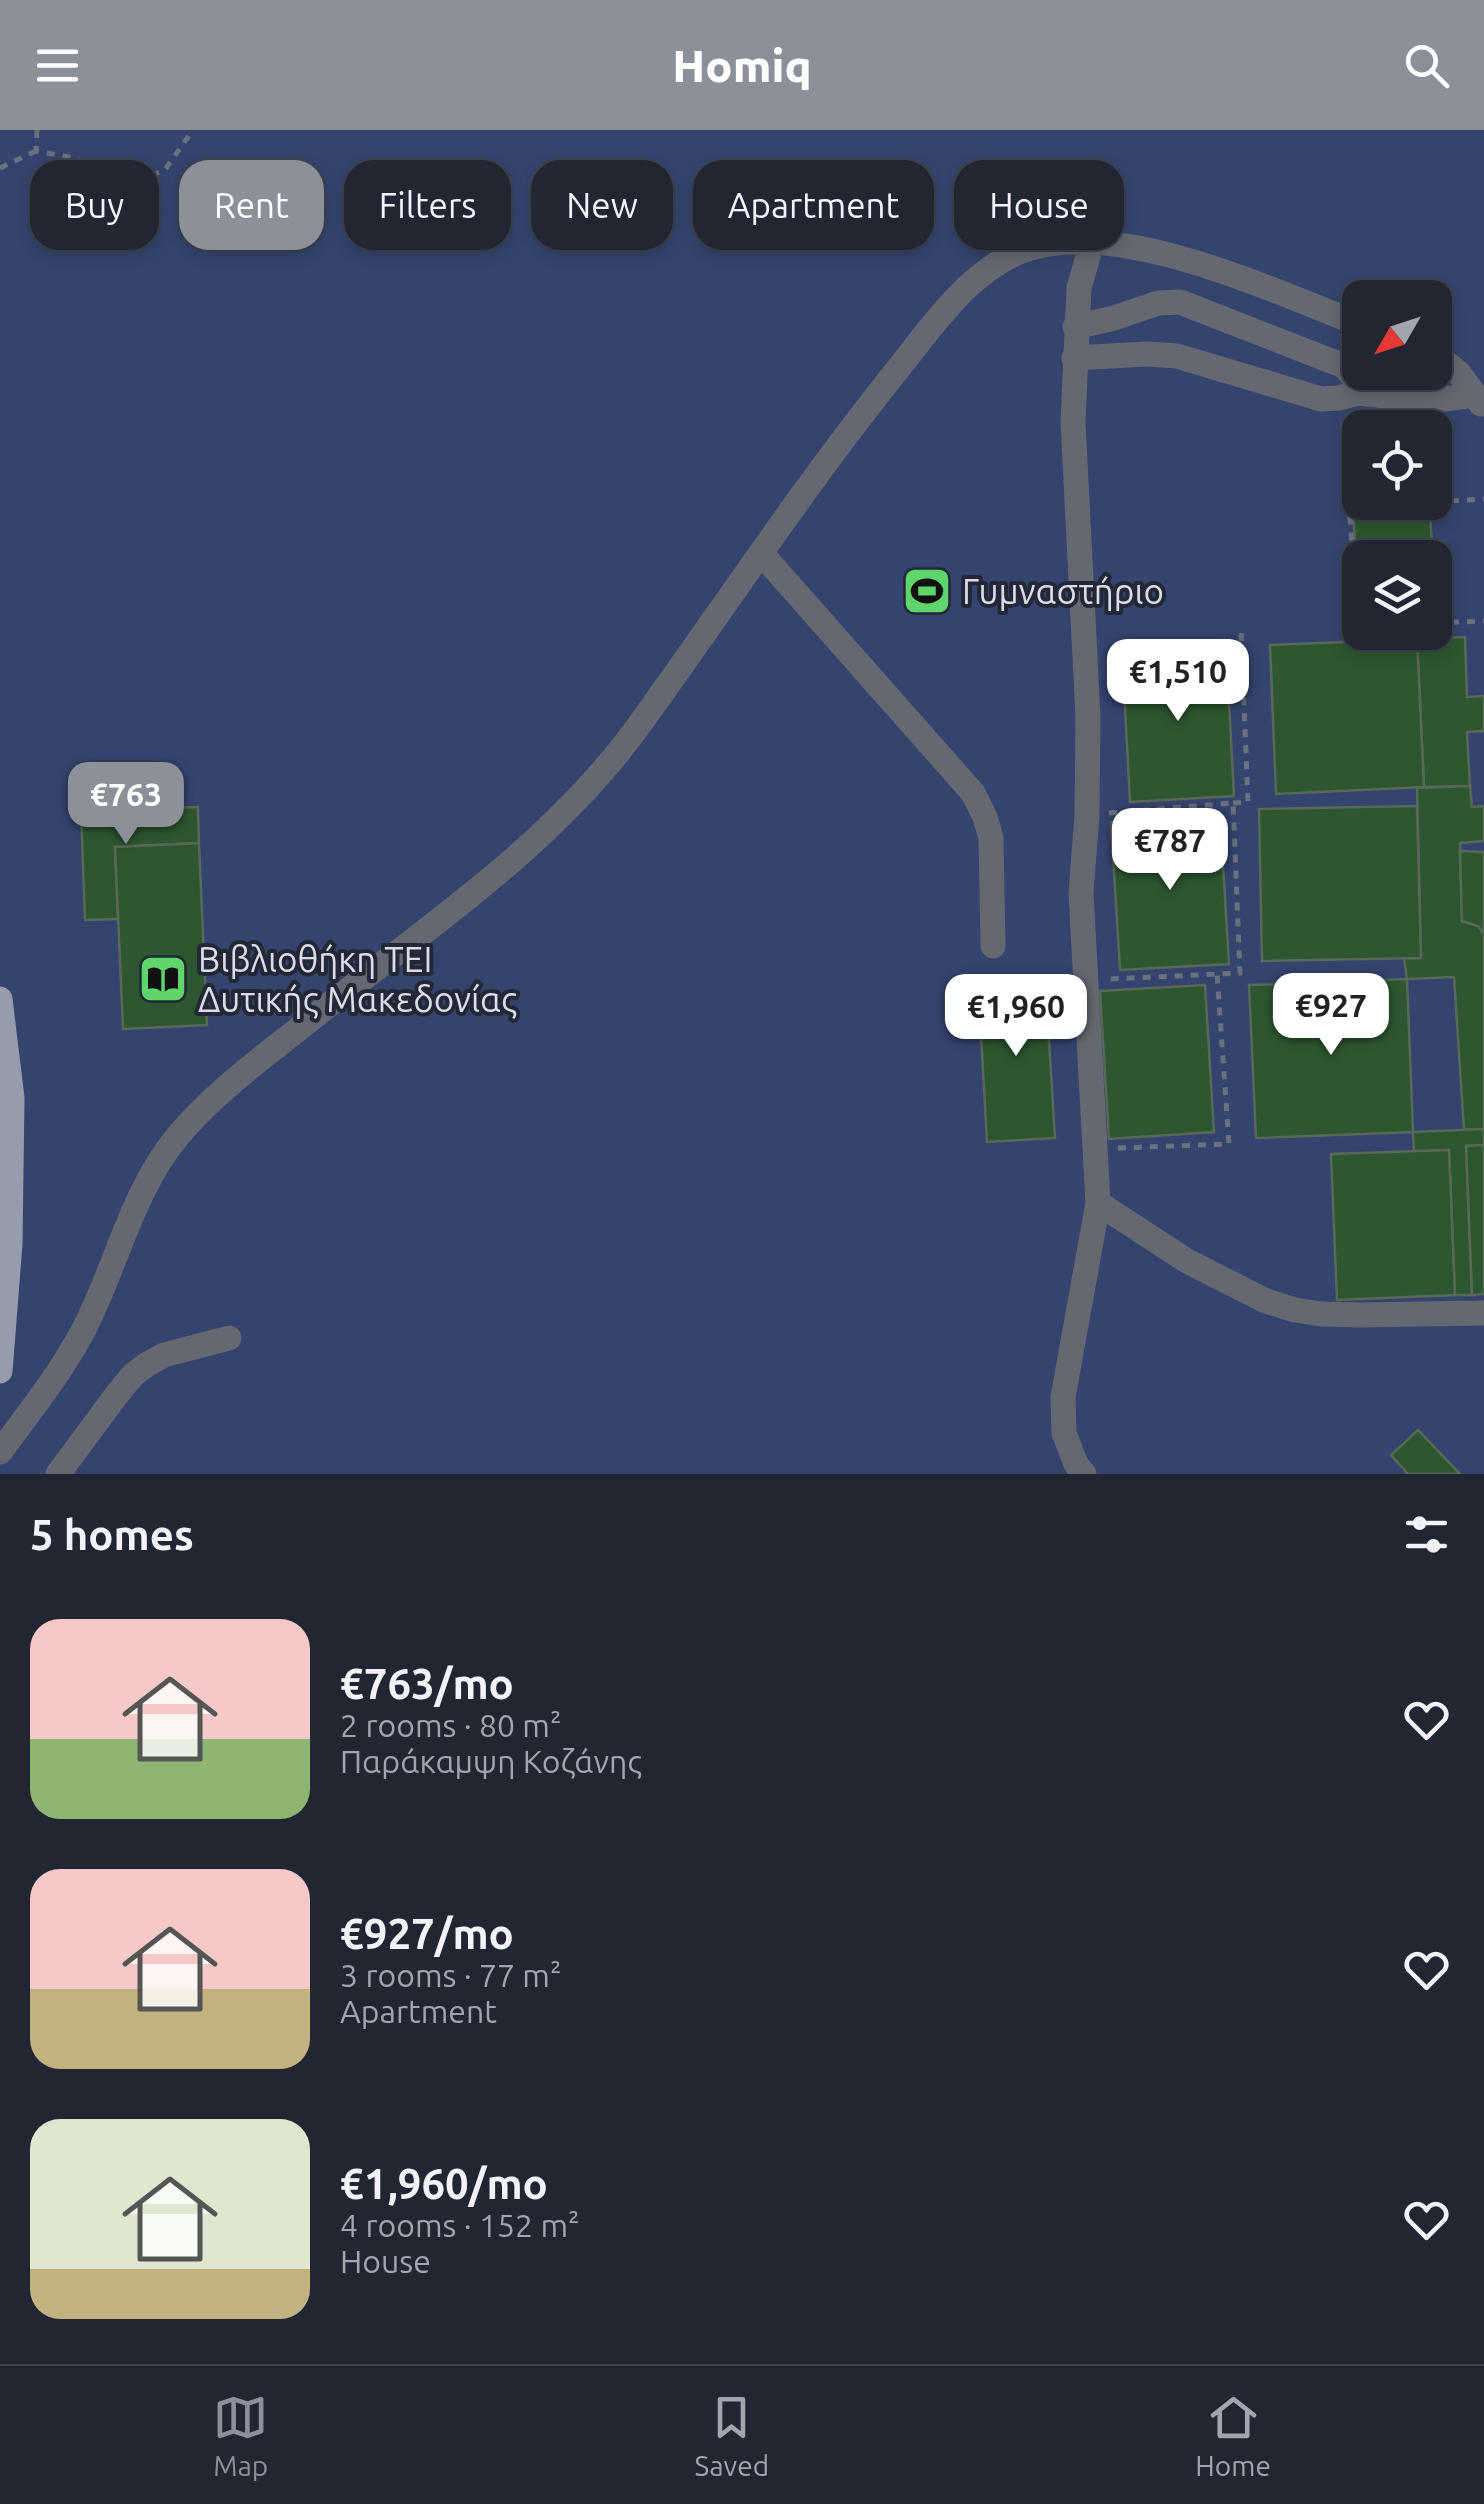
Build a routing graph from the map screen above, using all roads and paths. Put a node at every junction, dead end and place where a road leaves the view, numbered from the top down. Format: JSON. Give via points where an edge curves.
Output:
{"nodes":[{"id":1,"x":36,"y":130,"type":"edge"},
{"id":2,"x":193,"y":130,"type":"edge"},
{"id":3,"x":36,"y":151,"type":"junction"},
{"id":4,"x":0,"y":168,"type":"edge"},
{"id":5,"x":1124,"y":245,"type":"edge"},
{"id":6,"x":1025,"y":250,"type":"edge"},
{"id":7,"x":1090,"y":250,"type":"edge"},
{"id":8,"x":1342,"y":317,"type":"edge"},
{"id":9,"x":1114,"y":318,"type":"junction"},
{"id":10,"x":1075,"y":327,"type":"junction"},
{"id":11,"x":1116,"y":356,"type":"junction"},
{"id":12,"x":1074,"y":358,"type":"junction"},
{"id":13,"x":1452,"y":368,"type":"edge"},
{"id":14,"x":1391,"y":390,"type":"edge"},
{"id":15,"x":1359,"y":392,"type":"junction"},
{"id":16,"x":1388,"y":395,"type":"junction"},
{"id":17,"x":1479,"y":401,"type":"edge"},
{"id":18,"x":1484,"y":499,"type":"edge"},
{"id":19,"x":1452,"y":501,"type":"edge"},
{"id":20,"x":761,"y":554,"type":"junction"},
{"id":21,"x":1484,"y":621,"type":"edge"},
{"id":22,"x":1452,"y":623,"type":"edge"},
{"id":23,"x":1240,"y":632,"type":"dead end"},
{"id":24,"x":1233,"y":804,"type":"junction"},
{"id":25,"x":1086,"y":815,"type":"junction"},
{"id":26,"x":992,"y":946,"type":"dead end"},
{"id":27,"x":1217,"y":974,"type":"junction"},
{"id":28,"x":1086,"y":980,"type":"junction"},
{"id":29,"x":0,"y":999,"type":"edge"},
{"id":30,"x":1095,"y":1149,"type":"junction"},
{"id":31,"x":1098,"y":1203,"type":"junction"},
{"id":32,"x":1484,"y":1313,"type":"edge"},
{"id":33,"x":229,"y":1338,"type":"dead end"},
{"id":34,"x":0,"y":1371,"type":"edge"},
{"id":35,"x":0,"y":1452,"type":"edge"},
{"id":36,"x":58,"y":1474,"type":"edge"},
{"id":37,"x":1084,"y":1474,"type":"edge"}],
"edges":[{"from":1,"to":3,"type":"path"},
{"from":2,"to":3,"type":"path","via":[[164,171],[128,183],[75,158]]},
{"from":3,"to":4,"type":"path"},
{"from":5,"to":8,"type":"street","via":[[1212,269]]},
{"from":6,"to":20,"type":"street","via":[[977,278],[918,344]]},
{"from":7,"to":10,"type":"street"},
{"from":9,"to":10,"type":"street"},
{"from":9,"to":11,"type":"street"},
{"from":9,"to":15,"type":"street","via":[[1158,302],[1180,302],[1344,366]]},
{"from":10,"to":12,"type":"street"},
{"from":11,"to":12,"type":"street"},
{"from":11,"to":15,"type":"street","via":[[1177,356],[1320,399]]},
{"from":12,"to":25,"type":"street"},
{"from":13,"to":17,"type":"street"},
{"from":14,"to":16,"type":"street"},
{"from":15,"to":16,"type":"street"},
{"from":16,"to":17,"type":"street"},
{"from":18,"to":19,"type":"path"},
{"from":20,"to":26,"type":"street","via":[[973,793],[991,838]]},
{"from":20,"to":35,"type":"street","via":[[592,784],[451,911],[252,1065],[174,1140],[152,1173],[84,1330]]},
{"from":21,"to":22,"type":"path"},
{"from":23,"to":24,"type":"path","via":[[1248,802]]},
{"from":24,"to":25,"type":"path"},
{"from":24,"to":27,"type":"path","via":[[1240,973]]},
{"from":25,"to":28,"type":"street"},
{"from":27,"to":28,"type":"path"},
{"from":27,"to":30,"type":"path","via":[[1229,1144]]},
{"from":28,"to":30,"type":"street"},
{"from":29,"to":34,"type":"main road","via":[[12,1098]]},
{"from":30,"to":31,"type":"street"},
{"from":31,"to":32,"type":"street","via":[[1187,1261],[1295,1310]]},
{"from":31,"to":37,"type":"street","via":[[1063,1396],[1064,1434]]},
{"from":33,"to":36,"type":"street","via":[[164,1355],[132,1376]]}]}
